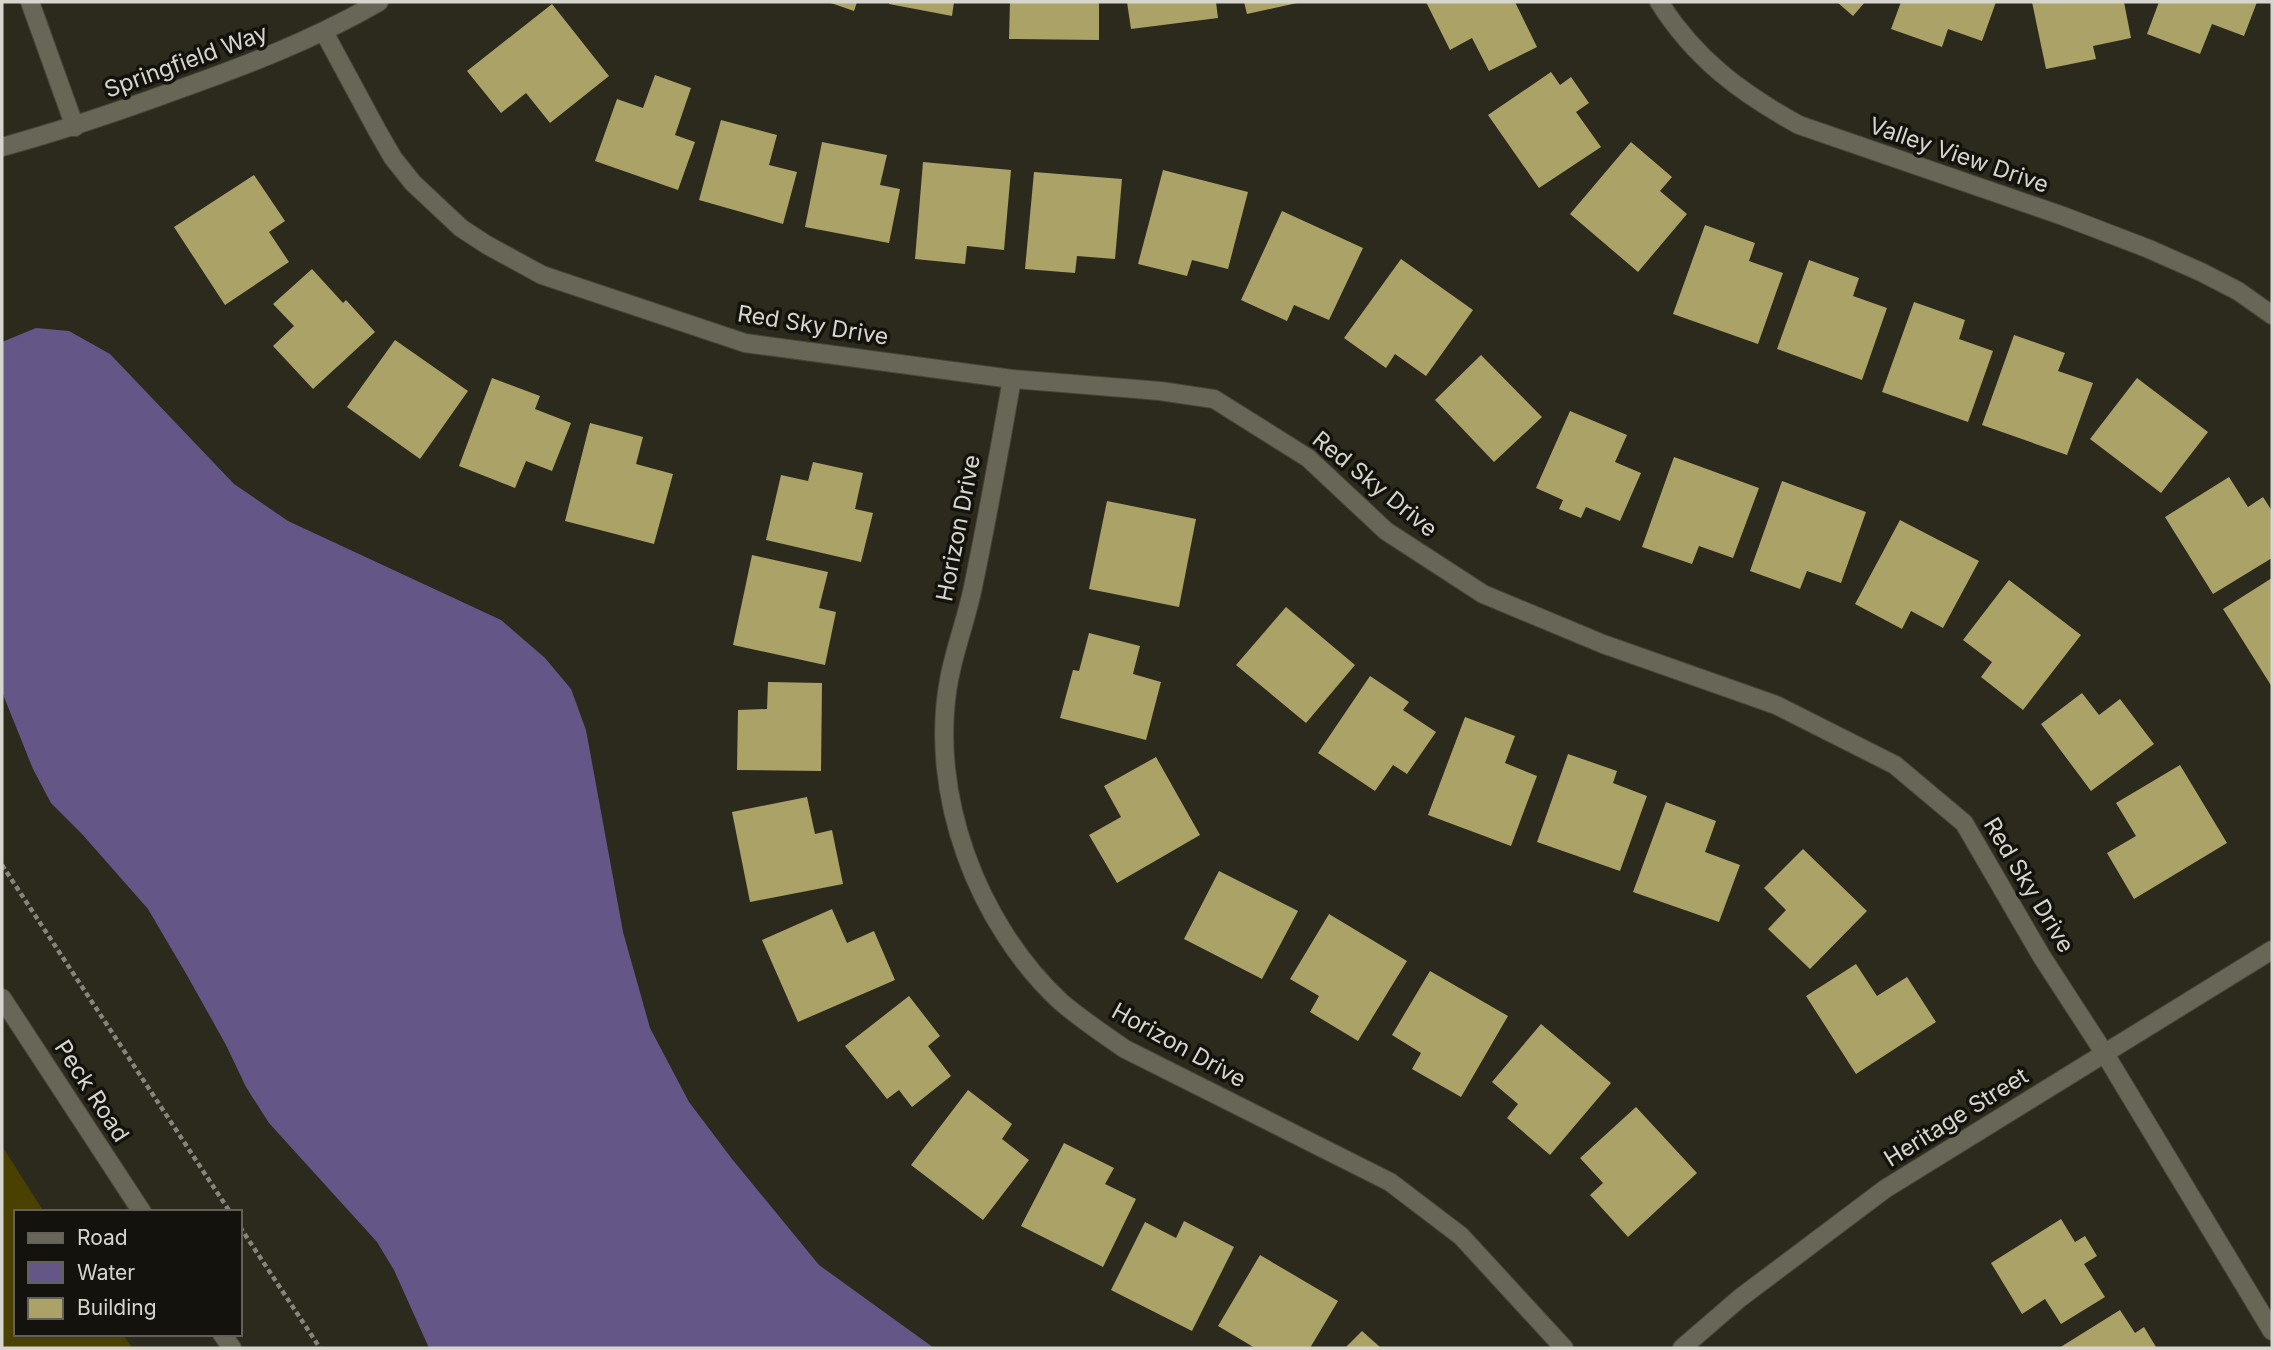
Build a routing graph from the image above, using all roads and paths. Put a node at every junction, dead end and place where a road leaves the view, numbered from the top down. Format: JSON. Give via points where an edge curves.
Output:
{"nodes":[{"id":1,"x":30,"y":2,"type":"edge"},
{"id":2,"x":379,"y":2,"type":"edge"},
{"id":3,"x":1659,"y":2,"type":"edge"},
{"id":4,"x":324,"y":32,"type":"junction"},
{"id":5,"x":75,"y":127,"type":"junction"},
{"id":6,"x":2,"y":147,"type":"edge"},
{"id":7,"x":2272,"y":315,"type":"edge"},
{"id":8,"x":1012,"y":379,"type":"junction"},
{"id":9,"x":2,"y":865,"type":"edge"},
{"id":10,"x":2272,"y":950,"type":"edge"},
{"id":11,"x":2,"y":998,"type":"edge"},
{"id":12,"x":2105,"y":1054,"type":"junction"},
{"id":13,"x":141,"y":1210,"type":"edge"},
{"id":14,"x":229,"y":1210,"type":"edge"},
{"id":15,"x":242,"y":1230,"type":"edge"},
{"id":16,"x":2272,"y":1331,"type":"edge"},
{"id":17,"x":320,"y":1348,"type":"edge"},
{"id":18,"x":1564,"y":1348,"type":"edge"},
{"id":19,"x":1682,"y":1348,"type":"edge"}],
"edges":[{"from":1,"to":5,"type":"street"},
{"from":2,"to":4,"type":"street","name":"Springfield Way"},
{"from":3,"to":7,"type":"street","name":"Valley View Drive","via":[[1714,69],[1799,125],[2149,249],[2238,291]]},
{"from":4,"to":5,"type":"street","name":"Springfield Way","via":[[249,65]]},
{"from":4,"to":8,"type":"street","name":"Red Sky Drive","via":[[393,158],[413,183],[461,228],[542,275],[745,343]]},
{"from":5,"to":6,"type":"street","name":"Springfield Way"},
{"from":8,"to":12,"type":"street","name":"Red Sky Drive","via":[[1214,398],[1308,458],[1386,531],[1483,594],[1603,644],[1776,705],[1895,765],[1964,823]]},
{"from":8,"to":18,"type":"street","name":"Horizon Drive","via":[[974,586],[948,680],[943,735],[958,828],[990,912],[1032,971],[1096,1029],[1125,1049],[1390,1182],[1461,1236]]},
{"from":9,"to":14,"type":"path"},
{"from":10,"to":12,"type":"street","name":"Heritage Street"},
{"from":11,"to":13,"type":"street","name":"Peck Road"},
{"from":12,"to":16,"type":"street","name":"Red Sky Drive"},
{"from":12,"to":19,"type":"street","name":"Heritage Street","via":[[1885,1189],[1740,1298]]},
{"from":15,"to":17,"type":"path"}]}
